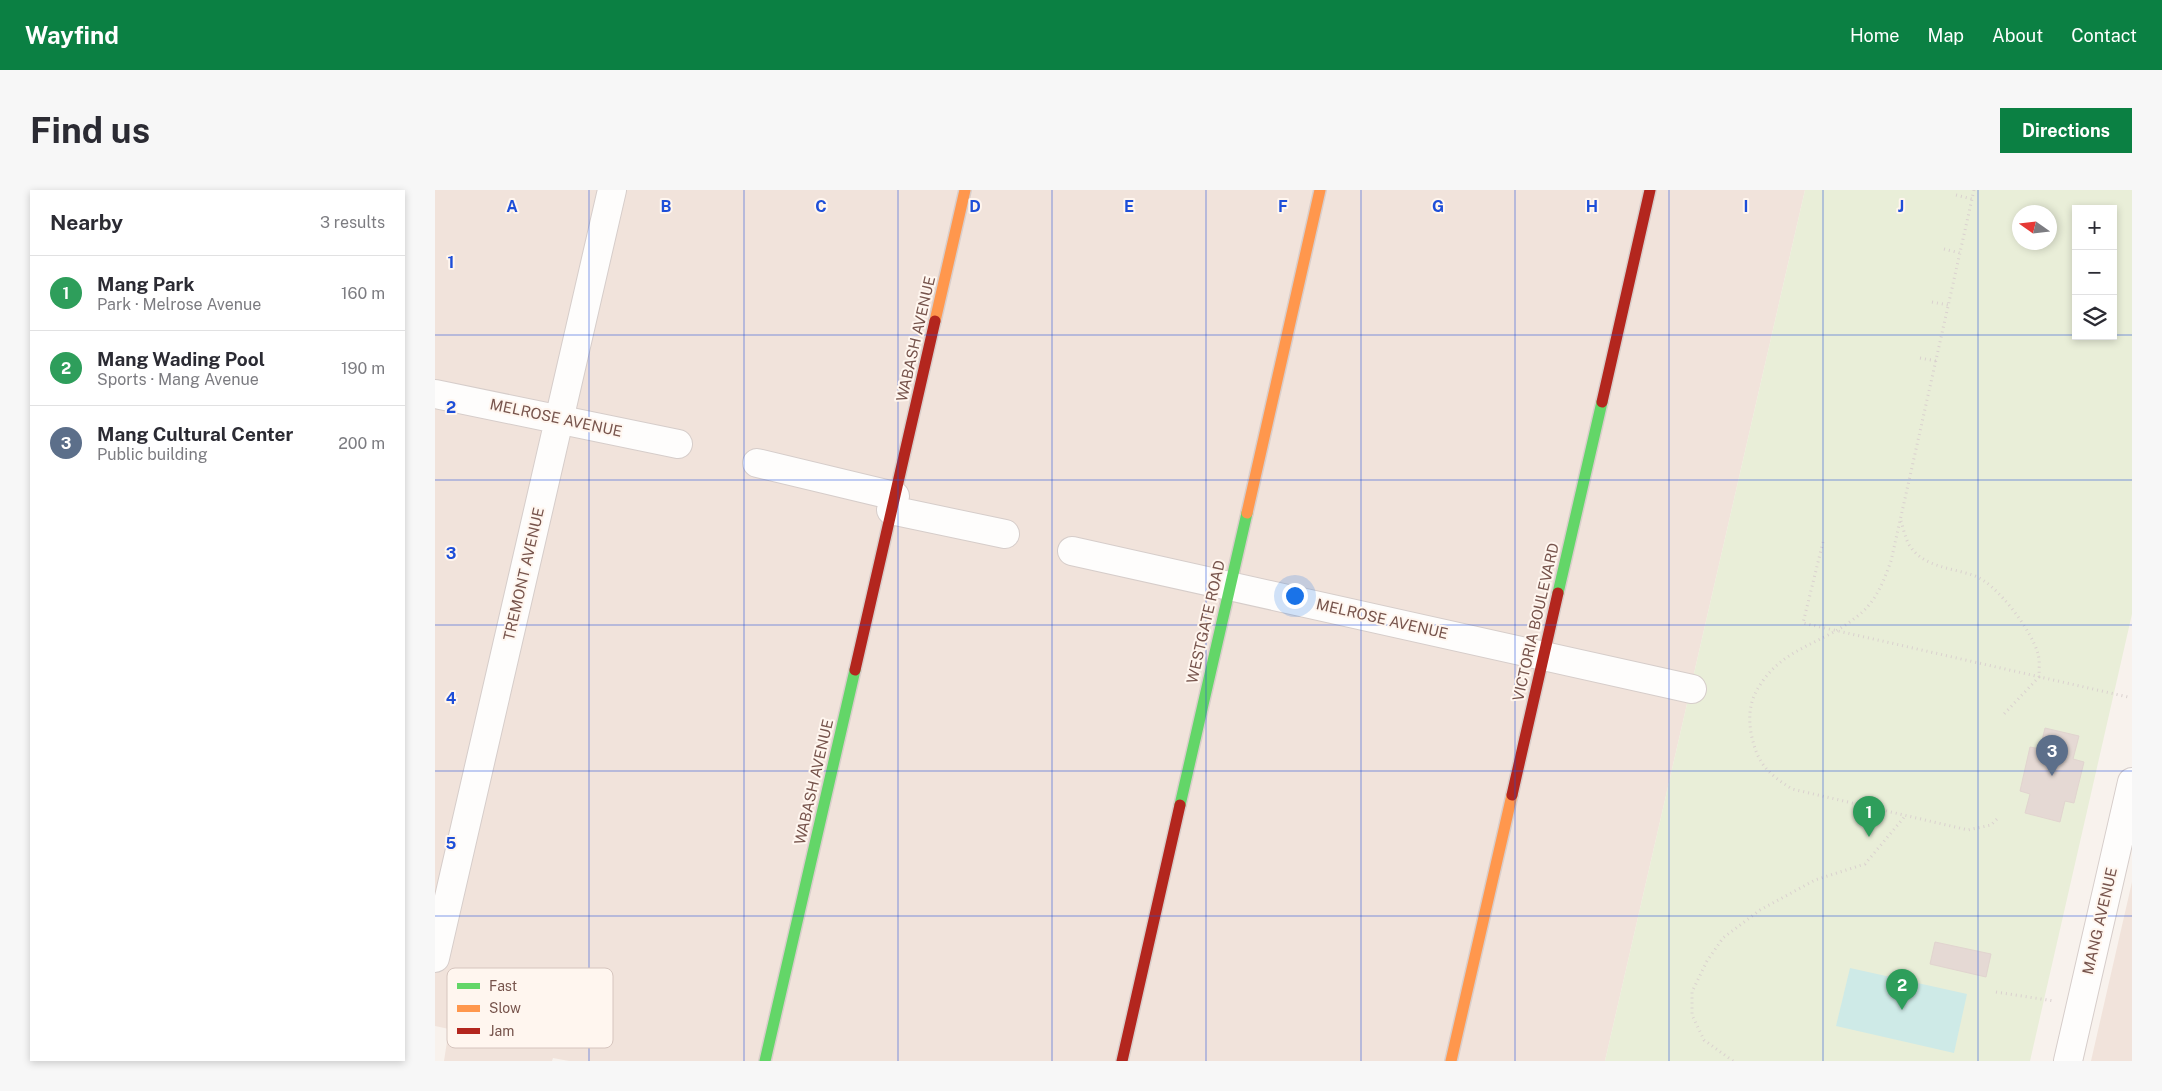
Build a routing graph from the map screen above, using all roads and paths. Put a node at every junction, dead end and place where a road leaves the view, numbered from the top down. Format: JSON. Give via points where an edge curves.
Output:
{"nodes":[{"id":1,"x":612,"y":190,"type":"edge"},
{"id":2,"x":965,"y":190,"type":"edge"},
{"id":3,"x":1320,"y":190,"type":"edge"},
{"id":4,"x":1651,"y":190,"type":"edge"},
{"id":5,"x":1974,"y":190,"type":"edge"},
{"id":6,"x":1956,"y":195,"type":"dead end"},
{"id":7,"x":1972,"y":198,"type":"junction"},
{"id":8,"x":1944,"y":249,"type":"dead end"},
{"id":9,"x":1960,"y":253,"type":"junction"},
{"id":10,"x":1932,"y":302,"type":"dead end"},
{"id":11,"x":1948,"y":306,"type":"junction"},
{"id":12,"x":1920,"y":358,"type":"dead end"},
{"id":13,"x":1936,"y":361,"type":"junction"},
{"id":14,"x":435,"y":394,"type":"edge"},
{"id":15,"x":560,"y":418,"type":"junction"},
{"id":16,"x":677,"y":444,"type":"dead end"},
{"id":17,"x":757,"y":463,"type":"dead end"},
{"id":18,"x":893,"y":503,"type":"junction"},
{"id":19,"x":1901,"y":520,"type":"junction"},
{"id":20,"x":1005,"y":534,"type":"dead end"},
{"id":21,"x":1823,"y":542,"type":"dead end"},
{"id":22,"x":1072,"y":551,"type":"dead end"},
{"id":23,"x":1230,"y":585,"type":"junction"},
{"id":24,"x":1837,"y":631,"type":"junction"},
{"id":25,"x":1544,"y":656,"type":"junction"},
{"id":26,"x":2039,"y":677,"type":"junction"},
{"id":27,"x":1692,"y":689,"type":"dead end"},
{"id":28,"x":2128,"y":697,"type":"dead end"},
{"id":29,"x":2004,"y":714,"type":"dead end"},
{"id":30,"x":2132,"y":782,"type":"edge"},
{"id":31,"x":1906,"y":815,"type":"junction"},
{"id":32,"x":1998,"y":818,"type":"dead end"},
{"id":33,"x":435,"y":958,"type":"edge"},
{"id":34,"x":1996,"y":992,"type":"dead end"},
{"id":35,"x":2058,"y":1002,"type":"dead end"},
{"id":36,"x":765,"y":1061,"type":"edge"},
{"id":37,"x":1121,"y":1061,"type":"edge"},
{"id":38,"x":1451,"y":1061,"type":"edge"},
{"id":39,"x":1733,"y":1061,"type":"edge"},
{"id":40,"x":2068,"y":1061,"type":"edge"}],
"edges":[{"from":1,"to":15,"type":"street","name":"TREMONT AVENUE"},
{"from":2,"to":18,"type":"street","name":"WABASH AVENUE"},
{"from":3,"to":23,"type":"street","name":"WESTGATE ROAD"},
{"from":4,"to":25,"type":"street","name":"VICTORIA BOULEVARD"},
{"from":5,"to":7,"type":"path"},
{"from":6,"to":7,"type":"path"},
{"from":7,"to":9,"type":"path"},
{"from":8,"to":9,"type":"path"},
{"from":9,"to":11,"type":"path"},
{"from":10,"to":11,"type":"path"},
{"from":11,"to":13,"type":"path"},
{"from":12,"to":13,"type":"path"},
{"from":13,"to":19,"type":"path"},
{"from":14,"to":15,"type":"street","name":"MELROSE AVENUE"},
{"from":15,"to":16,"type":"street","name":"MELROSE AVENUE"},
{"from":15,"to":33,"type":"street","name":"TREMONT AVENUE"},
{"from":17,"to":18,"type":"street"},
{"from":18,"to":20,"type":"street"},
{"from":18,"to":36,"type":"street","name":"WABASH AVENUE"},
{"from":19,"to":24,"type":"path","via":[[1891,561],[1875,597],[1856,618]]},
{"from":19,"to":26,"type":"path","via":[[1908,543],[1922,558],[1976,576],[1995,590],[2015,612],[2039,655]]},
{"from":21,"to":24,"type":"path","via":[[1803,623]]},
{"from":22,"to":23,"type":"street","name":"MELROSE AVENUE"},
{"from":23,"to":25,"type":"street","name":"MELROSE AVENUE"},
{"from":23,"to":37,"type":"street","name":"WESTGATE ROAD"},
{"from":24,"to":26,"type":"path"},
{"from":24,"to":31,"type":"path","via":[[1789,654],[1769,671],[1757,689],[1749,710],[1756,754],[1772,776],[1792,789]]},
{"from":25,"to":27,"type":"street","name":"MELROSE AVENUE"},
{"from":25,"to":38,"type":"street","name":"VICTORIA BOULEVARD"},
{"from":26,"to":28,"type":"path"},
{"from":26,"to":29,"type":"path"},
{"from":30,"to":40,"type":"street","name":"MANG AVENUE"},
{"from":31,"to":32,"type":"path","via":[[1968,830],[1991,825]]},
{"from":31,"to":39,"type":"path","via":[[1865,864],[1815,880],[1760,910],[1723,938],[1692,992],[1692,1015],[1704,1040]]},
{"from":34,"to":35,"type":"path"}]}
